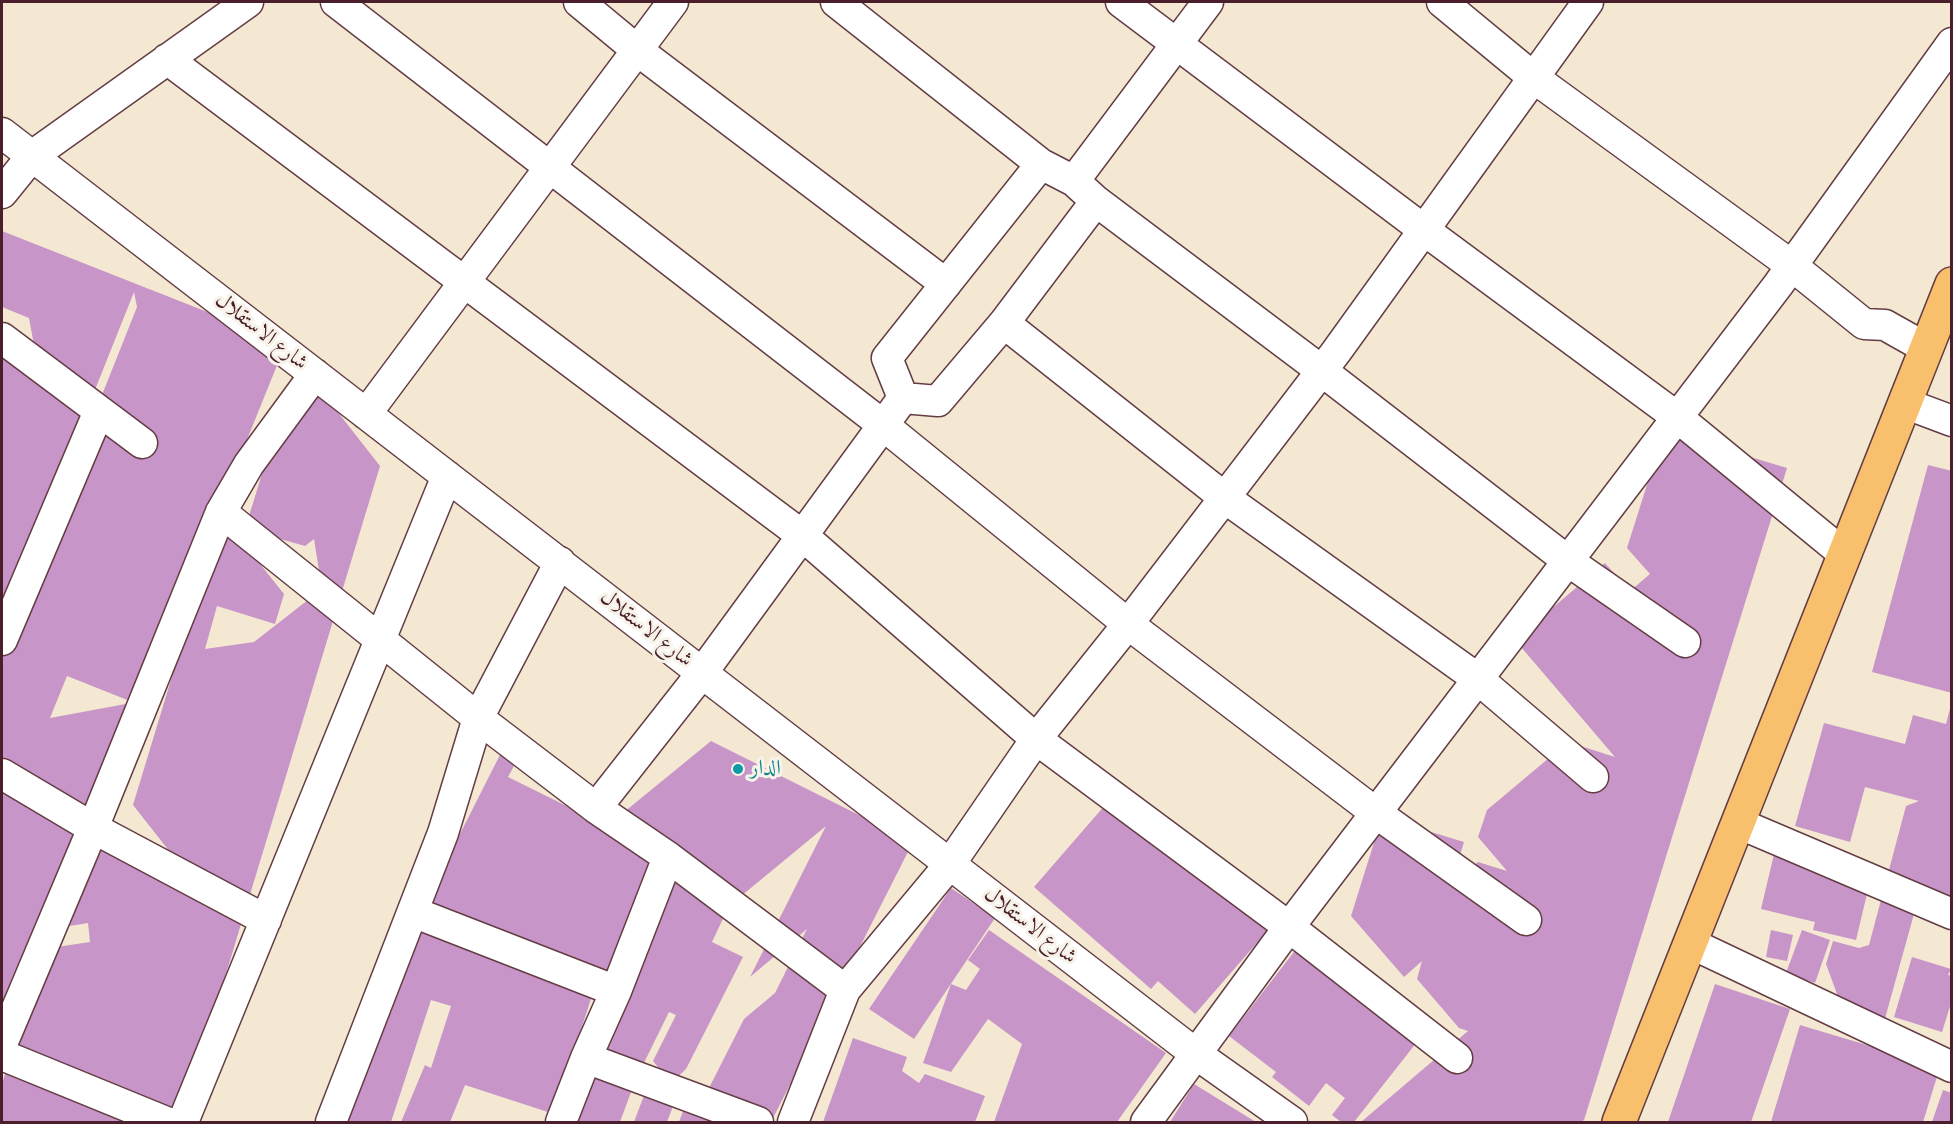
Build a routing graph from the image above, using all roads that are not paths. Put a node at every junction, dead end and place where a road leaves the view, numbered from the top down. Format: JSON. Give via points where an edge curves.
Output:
{"nodes":[{"id":1,"x":248,"y":2,"type":"edge"},
{"id":2,"x":336,"y":2,"type":"edge"},
{"id":3,"x":579,"y":2,"type":"edge"},
{"id":4,"x":673,"y":2,"type":"edge"},
{"id":5,"x":836,"y":2,"type":"edge"},
{"id":6,"x":1121,"y":2,"type":"edge"},
{"id":7,"x":1208,"y":2,"type":"edge"},
{"id":8,"x":1442,"y":2,"type":"edge"},
{"id":9,"x":1588,"y":2,"type":"edge"},
{"id":10,"x":1952,"y":43,"type":"edge"},
{"id":11,"x":1176,"y":44,"type":"junction"},
{"id":12,"x":637,"y":50,"type":"junction"},
{"id":13,"x":167,"y":59,"type":"junction"},
{"id":14,"x":1534,"y":78,"type":"junction"},
{"id":15,"x":2,"y":133,"type":"edge"},
{"id":16,"x":32,"y":156,"type":"junction"},
{"id":17,"x":1041,"y":164,"type":"junction"},
{"id":18,"x":550,"y":167,"type":"junction"},
{"id":19,"x":1074,"y":181,"type":"junction"},
{"id":20,"x":2,"y":193,"type":"edge"},
{"id":21,"x":1096,"y":201,"type":"junction"},
{"id":22,"x":1424,"y":230,"type":"junction"},
{"id":23,"x":1791,"y":265,"type":"junction"},
{"id":24,"x":464,"y":283,"type":"junction"},
{"id":25,"x":946,"y":284,"type":"junction"},
{"id":26,"x":1952,"y":284,"type":"edge"},
{"id":27,"x":1004,"y":323,"type":"junction"},
{"id":28,"x":2,"y":338,"type":"edge"},
{"id":29,"x":1926,"y":348,"type":"junction"},
{"id":30,"x":1322,"y":371,"type":"junction"},
{"id":31,"x":315,"y":374,"type":"junction"},
{"id":32,"x":903,"y":398,"type":"junction"},
{"id":33,"x":1904,"y":403,"type":"junction"},
{"id":34,"x":99,"y":411,"type":"junction"},
{"id":35,"x":366,"y":414,"type":"junction"},
{"id":36,"x":1677,"y":417,"type":"junction"},
{"id":37,"x":1952,"y":421,"type":"edge"},
{"id":38,"x":883,"y":425,"type":"junction"},
{"id":39,"x":142,"y":443,"type":"dead end"},
{"id":40,"x":447,"y":476,"type":"junction"},
{"id":41,"x":1225,"y":498,"type":"junction"},
{"id":42,"x":221,"y":512,"type":"junction"},
{"id":43,"x":803,"y":536,"type":"junction"},
{"id":44,"x":1844,"y":554,"type":"junction"},
{"id":45,"x":1568,"y":561,"type":"junction"},
{"id":46,"x":560,"y":562,"type":"junction"},
{"id":47,"x":1128,"y":624,"type":"junction"},
{"id":48,"x":381,"y":638,"type":"junction"},
{"id":49,"x":2,"y":640,"type":"edge"},
{"id":50,"x":1685,"y":642,"type":"dead end"},
{"id":51,"x":702,"y":673,"type":"junction"},
{"id":52,"x":1478,"y":678,"type":"junction"},
{"id":53,"x":478,"y":717,"type":"junction"},
{"id":54,"x":1036,"y":739,"type":"junction"},
{"id":55,"x":2,"y":774,"type":"edge"},
{"id":56,"x":1593,"y":777,"type":"dead end"},
{"id":57,"x":596,"y":808,"type":"junction"},
{"id":58,"x":1376,"y":813,"type":"junction"},
{"id":59,"x":1738,"y":823,"type":"junction"},
{"id":60,"x":93,"y":828,"type":"junction"},
{"id":61,"x":669,"y":857,"type":"junction"},
{"id":62,"x":950,"y":864,"type":"junction"},
{"id":63,"x":413,"y":912,"type":"junction"},
{"id":64,"x":1952,"y":914,"type":"edge"},
{"id":65,"x":266,"y":920,"type":"junction"},
{"id":66,"x":1526,"y":920,"type":"dead end"},
{"id":67,"x":1289,"y":927,"type":"junction"},
{"id":68,"x":1690,"y":943,"type":"junction"},
{"id":69,"x":845,"y":990,"type":"junction"},
{"id":70,"x":616,"y":991,"type":"junction"},
{"id":71,"x":2,"y":1044,"type":"edge"},
{"id":72,"x":1196,"y":1054,"type":"junction"},
{"id":73,"x":2,"y":1055,"type":"edge"},
{"id":74,"x":586,"y":1058,"type":"junction"},
{"id":75,"x":1457,"y":1058,"type":"dead end"},
{"id":76,"x":1952,"y":1068,"type":"edge"},
{"id":77,"x":166,"y":1122,"type":"edge"},
{"id":78,"x":183,"y":1122,"type":"edge"},
{"id":79,"x":331,"y":1122,"type":"edge"},
{"id":80,"x":561,"y":1122,"type":"edge"},
{"id":81,"x":758,"y":1122,"type":"edge"},
{"id":82,"x":793,"y":1122,"type":"edge"},
{"id":83,"x":1146,"y":1122,"type":"edge"},
{"id":84,"x":1292,"y":1122,"type":"edge"},
{"id":85,"x":1619,"y":1122,"type":"edge"}],
"edges":[{"from":1,"to":13,"type":"street"},
{"from":2,"to":18,"type":"street"},
{"from":3,"to":12,"type":"street"},
{"from":4,"to":12,"type":"street"},
{"from":5,"to":17,"type":"street"},
{"from":6,"to":11,"type":"street"},
{"from":7,"to":11,"type":"street"},
{"from":8,"to":14,"type":"street"},
{"from":9,"to":14,"type":"street"},
{"from":10,"to":23,"type":"street"},
{"from":11,"to":19,"type":"street"},
{"from":11,"to":22,"type":"street"},
{"from":12,"to":18,"type":"street"},
{"from":12,"to":25,"type":"street"},
{"from":13,"to":16,"type":"street"},
{"from":13,"to":24,"type":"street"},
{"from":14,"to":22,"type":"street"},
{"from":14,"to":23,"type":"street"},
{"from":15,"to":16,"type":"street","name":"شارع الاستقلال"},
{"from":16,"to":20,"type":"street"},
{"from":16,"to":31,"type":"street","name":"شارع الاستقلال"},
{"from":17,"to":19,"type":"street"},
{"from":17,"to":25,"type":"street"},
{"from":18,"to":24,"type":"street"},
{"from":18,"to":38,"type":"street"},
{"from":19,"to":21,"type":"street"},
{"from":21,"to":27,"type":"street"},
{"from":21,"to":30,"type":"street"},
{"from":22,"to":30,"type":"street"},
{"from":22,"to":36,"type":"street"},
{"from":23,"to":29,"type":"street","via":[[1864,324],[1886,326]]},
{"from":23,"to":36,"type":"street"},
{"from":24,"to":35,"type":"street"},
{"from":24,"to":43,"type":"street"},
{"from":25,"to":32,"type":"street","via":[[887,358]]},
{"from":26,"to":29,"type":"main road"},
{"from":27,"to":32,"type":"street","via":[[938,401]]},
{"from":27,"to":41,"type":"street"},
{"from":28,"to":34,"type":"street"},
{"from":29,"to":33,"type":"main road"},
{"from":30,"to":41,"type":"street"},
{"from":30,"to":45,"type":"street"},
{"from":31,"to":35,"type":"street","name":"شارع الاستقلال"},
{"from":31,"to":42,"type":"street","via":[[249,465]]},
{"from":32,"to":38,"type":"street"},
{"from":33,"to":37,"type":"street"},
{"from":33,"to":44,"type":"main road"},
{"from":34,"to":39,"type":"street"},
{"from":34,"to":49,"type":"street"},
{"from":35,"to":40,"type":"street","name":"شارع الاستقلال"},
{"from":36,"to":44,"type":"street"},
{"from":36,"to":45,"type":"street"},
{"from":38,"to":43,"type":"street"},
{"from":38,"to":47,"type":"street"},
{"from":40,"to":46,"type":"street","name":"شارع الاستقلال"},
{"from":40,"to":48,"type":"street"},
{"from":41,"to":47,"type":"street"},
{"from":41,"to":52,"type":"street"},
{"from":42,"to":48,"type":"street"},
{"from":42,"to":60,"type":"street"},
{"from":43,"to":51,"type":"street"},
{"from":43,"to":54,"type":"street"},
{"from":44,"to":59,"type":"main road"},
{"from":45,"to":50,"type":"street"},
{"from":45,"to":52,"type":"street"},
{"from":46,"to":51,"type":"street","name":"شارع الاستقلال"},
{"from":46,"to":53,"type":"street"},
{"from":47,"to":54,"type":"street"},
{"from":47,"to":58,"type":"street"},
{"from":48,"to":53,"type":"street"},
{"from":48,"to":65,"type":"street"},
{"from":51,"to":57,"type":"street"},
{"from":51,"to":62,"type":"street","name":"شارع الاستقلال"},
{"from":52,"to":56,"type":"street"},
{"from":52,"to":58,"type":"street"},
{"from":53,"to":57,"type":"street"},
{"from":53,"to":63,"type":"street","via":[[443,833]]},
{"from":54,"to":62,"type":"street"},
{"from":54,"to":67,"type":"street"},
{"from":55,"to":60,"type":"street"},
{"from":57,"to":61,"type":"street"},
{"from":58,"to":66,"type":"street"},
{"from":58,"to":67,"type":"street"},
{"from":59,"to":64,"type":"street"},
{"from":59,"to":68,"type":"main road"},
{"from":60,"to":65,"type":"street"},
{"from":60,"to":71,"type":"street"},
{"from":61,"to":69,"type":"street"},
{"from":61,"to":70,"type":"street"},
{"from":62,"to":69,"type":"street"},
{"from":62,"to":72,"type":"street","name":"شارع الاستقلال"},
{"from":63,"to":70,"type":"street"},
{"from":63,"to":79,"type":"street"},
{"from":65,"to":78,"type":"street"},
{"from":67,"to":72,"type":"street"},
{"from":67,"to":75,"type":"street"},
{"from":68,"to":76,"type":"street"},
{"from":68,"to":85,"type":"main road"},
{"from":69,"to":82,"type":"street"},
{"from":70,"to":74,"type":"street"},
{"from":72,"to":83,"type":"street"},
{"from":72,"to":84,"type":"street","name":"شارع الاستقلال"},
{"from":73,"to":77,"type":"street"},
{"from":74,"to":80,"type":"street"},
{"from":74,"to":81,"type":"street"}]}
